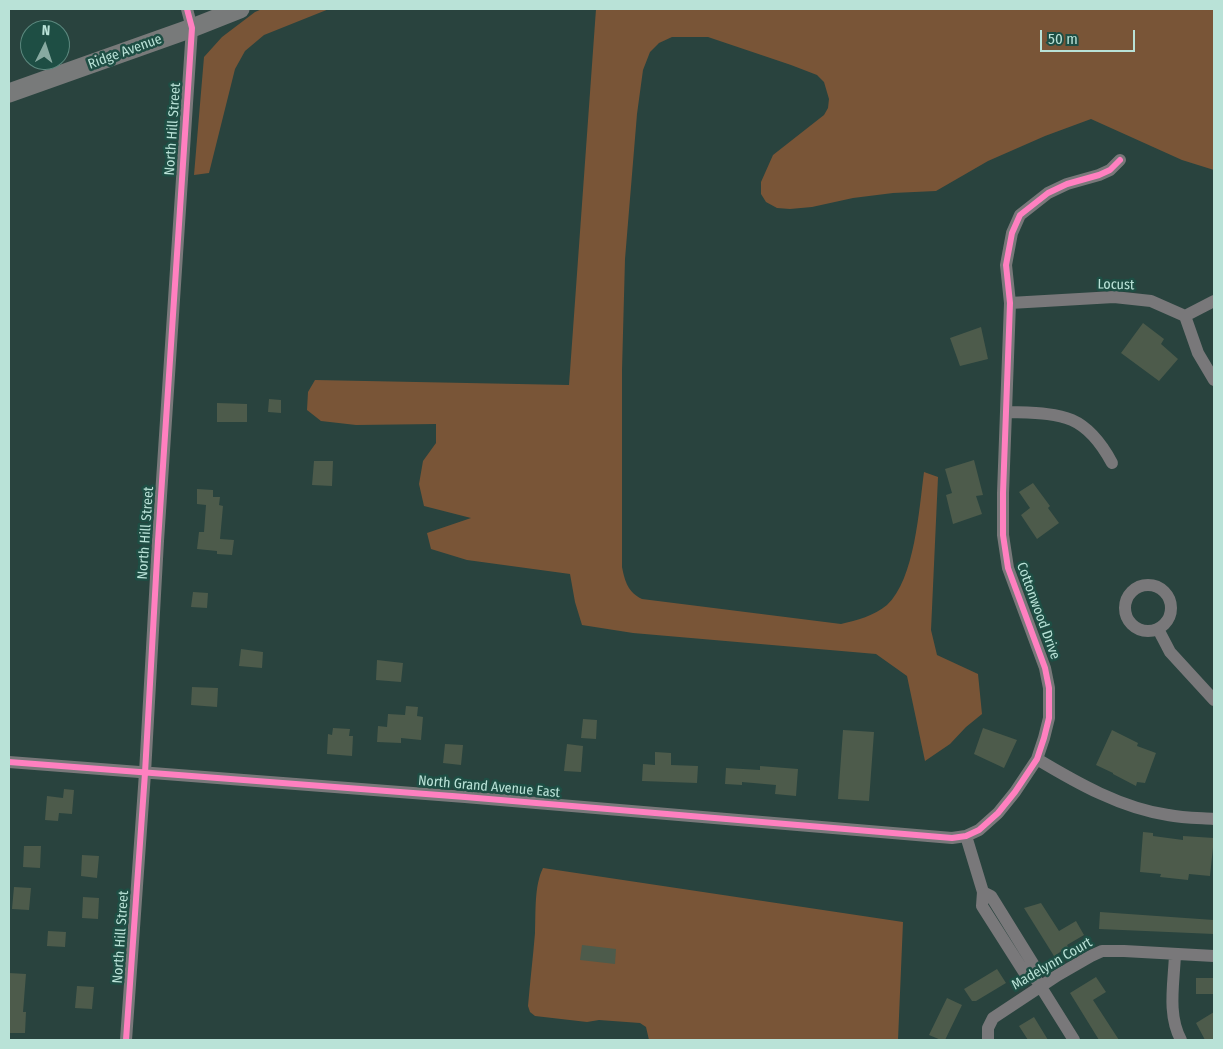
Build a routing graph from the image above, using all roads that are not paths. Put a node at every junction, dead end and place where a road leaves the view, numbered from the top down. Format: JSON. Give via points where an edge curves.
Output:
{"nodes":[{"id":1,"x":188,"y":9,"type":"edge"},
{"id":2,"x":240,"y":9,"type":"edge"},
{"id":3,"x":192,"y":28,"type":"junction"},
{"id":4,"x":9,"y":93,"type":"edge"},
{"id":5,"x":1120,"y":160,"type":"dead end"},
{"id":6,"x":1214,"y":301,"type":"edge"},
{"id":7,"x":1010,"y":303,"type":"junction"},
{"id":8,"x":1185,"y":316,"type":"junction"},
{"id":9,"x":1214,"y":380,"type":"edge"},
{"id":10,"x":1007,"y":412,"type":"junction"},
{"id":11,"x":1112,"y":463,"type":"dead end"},
{"id":12,"x":1158,"y":629,"type":"dead end"},
{"id":13,"x":1214,"y":700,"type":"edge"},
{"id":14,"x":1037,"y":759,"type":"junction"},
{"id":15,"x":9,"y":762,"type":"edge"},
{"id":16,"x":145,"y":774,"type":"junction"},
{"id":17,"x":1214,"y":819,"type":"edge"},
{"id":18,"x":966,"y":836,"type":"junction"},
{"id":19,"x":1175,"y":954,"type":"junction"},
{"id":20,"x":1214,"y":956,"type":"edge"},
{"id":21,"x":1037,"y":981,"type":"junction"},
{"id":22,"x":126,"y":1040,"type":"edge"},
{"id":23,"x":988,"y":1040,"type":"edge"},
{"id":24,"x":1074,"y":1040,"type":"edge"},
{"id":25,"x":1181,"y":1040,"type":"edge"}],
"edges":[{"from":1,"to":3,"type":"street","name":"North Hill Street"},
{"from":2,"to":3,"type":"street","name":"Ridge Avenue"},
{"from":3,"to":4,"type":"street","name":"Ridge Avenue"},
{"from":3,"to":16,"type":"street","name":"North Hill Street"},
{"from":5,"to":7,"type":"street","name":"Cottonwood Drive","via":[[1110,170],[1048,193],[1020,215],[1012,233],[1006,266]]},
{"from":6,"to":8,"type":"street"},
{"from":7,"to":8,"type":"street","name":"Locust","via":[[1114,297],[1151,302]]},
{"from":7,"to":10,"type":"street","name":"Cottonwood Drive"},
{"from":8,"to":9,"type":"street","via":[[1198,352]]},
{"from":10,"to":11,"type":"street","via":[[1056,414],[1074,420],[1103,446]]},
{"from":10,"to":14,"type":"street","name":"Cottonwood Drive","via":[[1003,535],[1008,568],[1045,668],[1049,688],[1048,718]]},
{"from":12,"to":13,"type":"street","via":[[1170,652]]},
{"from":14,"to":17,"type":"street","via":[[1065,776],[1142,810],[1169,816]]},
{"from":14,"to":18,"type":"street","name":"Cottonwood Drive","via":[[998,813],[979,830]]},
{"from":15,"to":16,"type":"street","name":"North Grand Avenue East"},
{"from":16,"to":18,"type":"street","name":"North Grand Avenue East","via":[[465,796],[939,837]]},
{"from":16,"to":22,"type":"street","name":"North Hill Street"},
{"from":18,"to":21,"type":"street","via":[[983,892],[991,896],[1019,952],[1035,967]]},
{"from":19,"to":20,"type":"street","name":"Madelynn Court"},
{"from":19,"to":21,"type":"street","name":"Madelynn Court","via":[[1102,951]]},
{"from":19,"to":25,"type":"street","via":[[1172,1008],[1174,1025]]},
{"from":21,"to":23,"type":"street","name":"Madelynn Court","via":[[992,1018]]},
{"from":21,"to":24,"type":"street"}]}
